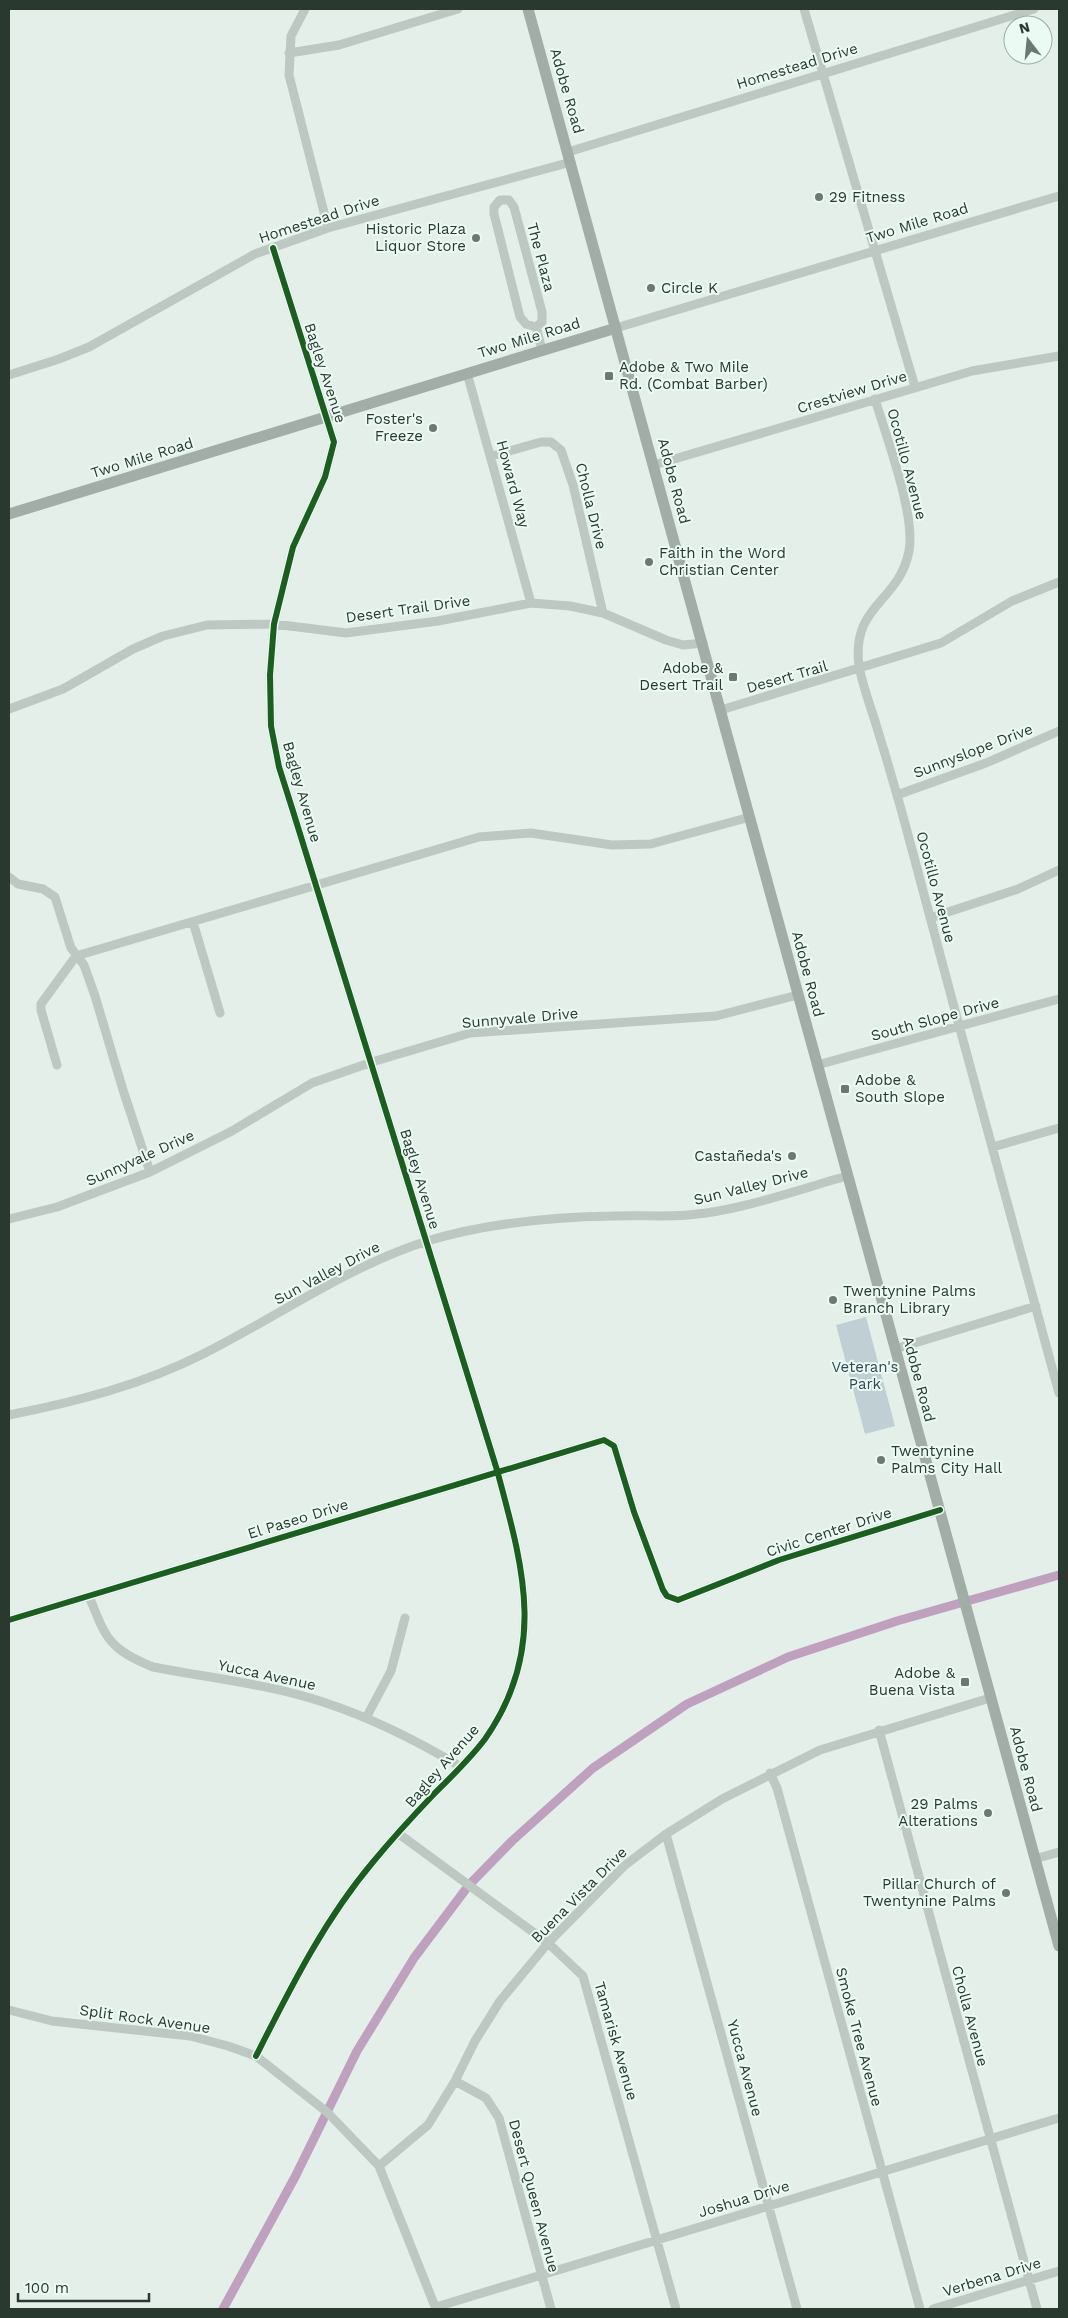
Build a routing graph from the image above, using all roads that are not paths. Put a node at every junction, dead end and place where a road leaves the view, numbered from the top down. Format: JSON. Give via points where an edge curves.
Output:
{"nodes":[{"id":1,"x":305,"y":9,"type":"edge"},
{"id":2,"x":458,"y":9,"type":"edge"},
{"id":3,"x":528,"y":9,"type":"edge"},
{"id":4,"x":804,"y":9,"type":"edge"},
{"id":5,"x":1034,"y":9,"type":"edge"},
{"id":6,"x":289,"y":54,"type":"junction"},
{"id":7,"x":822,"y":72,"type":"junction"},
{"id":8,"x":570,"y":157,"type":"junction"},
{"id":9,"x":496,"y":183,"type":"junction"},
{"id":10,"x":1059,"y":196,"type":"edge"},
{"id":11,"x":500,"y":200,"type":"junction"},
{"id":12,"x":328,"y":228,"type":"junction"},
{"id":13,"x":273,"y":248,"type":"junction"},
{"id":14,"x":875,"y":251,"type":"junction"},
{"id":15,"x":536,"y":327,"type":"junction"},
{"id":16,"x":616,"y":328,"type":"junction"},
{"id":17,"x":542,"y":350,"type":"junction"},
{"id":18,"x":1059,"y":356,"type":"edge"},
{"id":19,"x":467,"y":373,"type":"junction"},
{"id":20,"x":9,"y":375,"type":"edge"},
{"id":21,"x":915,"y":387,"type":"junction"},
{"id":22,"x":875,"y":399,"type":"junction"},
{"id":23,"x":326,"y":416,"type":"junction"},
{"id":24,"x":492,"y":456,"type":"junction"},
{"id":25,"x":654,"y":465,"type":"junction"},
{"id":26,"x":9,"y":514,"type":"edge"},
{"id":27,"x":1059,"y":582,"type":"edge"},
{"id":28,"x":531,"y":603,"type":"junction"},
{"id":29,"x":603,"y":613,"type":"junction"},
{"id":30,"x":274,"y":624,"type":"junction"},
{"id":31,"x":703,"y":643,"type":"junction"},
{"id":32,"x":860,"y":670,"type":"junction"},
{"id":33,"x":9,"y":709,"type":"edge"},
{"id":34,"x":721,"y":710,"type":"junction"},
{"id":35,"x":1059,"y":731,"type":"edge"},
{"id":36,"x":897,"y":795,"type":"junction"},
{"id":37,"x":750,"y":817,"type":"junction"},
{"id":38,"x":1059,"y":870,"type":"edge"},
{"id":39,"x":9,"y":877,"type":"edge"},
{"id":40,"x":316,"y":885,"type":"junction"},
{"id":41,"x":930,"y":918,"type":"junction"},
{"id":42,"x":194,"y":922,"type":"junction"},
{"id":43,"x":76,"y":956,"type":"junction"},
{"id":44,"x":798,"y":995,"type":"junction"},
{"id":45,"x":1059,"y":999,"type":"edge"},
{"id":46,"x":220,"y":1013,"type":"dead end"},
{"id":47,"x":959,"y":1026,"type":"junction"},
{"id":48,"x":372,"y":1062,"type":"junction"},
{"id":49,"x":57,"y":1065,"type":"dead end"},
{"id":50,"x":817,"y":1065,"type":"junction"},
{"id":51,"x":1059,"y":1128,"type":"edge"},
{"id":52,"x":994,"y":1147,"type":"junction"},
{"id":53,"x":150,"y":1172,"type":"junction"},
{"id":54,"x":848,"y":1176,"type":"junction"},
{"id":55,"x":9,"y":1219,"type":"edge"},
{"id":56,"x":426,"y":1242,"type":"junction"},
{"id":57,"x":1036,"y":1306,"type":"junction"},
{"id":58,"x":895,"y":1349,"type":"junction"},
{"id":59,"x":1059,"y":1393,"type":"edge"},
{"id":60,"x":9,"y":1415,"type":"edge"},
{"id":61,"x":497,"y":1470,"type":"junction"},
{"id":62,"x":940,"y":1510,"type":"junction"},
{"id":63,"x":89,"y":1596,"type":"junction"},
{"id":64,"x":671,"y":1598,"type":"joint"},
{"id":65,"x":405,"y":1618,"type":"dead end"},
{"id":66,"x":9,"y":1620,"type":"edge"},
{"id":67,"x":990,"y":1698,"type":"junction"},
{"id":68,"x":366,"y":1718,"type":"junction"},
{"id":69,"x":879,"y":1730,"type":"junction"},
{"id":70,"x":461,"y":1767,"type":"junction"},
{"id":71,"x":770,"y":1773,"type":"junction"},
{"id":72,"x":399,"y":1834,"type":"junction"},
{"id":73,"x":666,"y":1834,"type":"junction"},
{"id":74,"x":1059,"y":1852,"type":"edge"},
{"id":75,"x":1035,"y":1859,"type":"junction"},
{"id":76,"x":548,"y":1943,"type":"junction"},
{"id":77,"x":1059,"y":1946,"type":"edge"},
{"id":78,"x":9,"y":2010,"type":"edge"},
{"id":79,"x":256,"y":2056,"type":"junction"},
{"id":80,"x":455,"y":2081,"type":"junction"},
{"id":81,"x":1059,"y":2118,"type":"edge"},
{"id":82,"x":989,"y":2139,"type":"junction"},
{"id":83,"x":379,"y":2166,"type":"junction"},
{"id":84,"x":882,"y":2172,"type":"junction"},
{"id":85,"x":768,"y":2206,"type":"junction"},
{"id":86,"x":657,"y":2240,"type":"junction"},
{"id":87,"x":1059,"y":2271,"type":"edge"},
{"id":88,"x":541,"y":2275,"type":"junction"},
{"id":89,"x":1029,"y":2280,"type":"junction"},
{"id":90,"x":436,"y":2308,"type":"edge"},
{"id":91,"x":551,"y":2309,"type":"edge"},
{"id":92,"x":676,"y":2309,"type":"edge"},
{"id":93,"x":797,"y":2309,"type":"edge"},
{"id":94,"x":920,"y":2309,"type":"edge"},
{"id":95,"x":933,"y":2309,"type":"edge"},
{"id":96,"x":1037,"y":2309,"type":"edge"}],
"edges":[{"from":1,"to":6,"type":"street","via":[[291,36]]},
{"from":2,"to":6,"type":"street","via":[[338,45]]},
{"from":3,"to":8,"type":"main road","name":"Adobe Road"},
{"from":4,"to":7,"type":"street"},
{"from":5,"to":7,"type":"street","name":"Homestead Drive"},
{"from":6,"to":12,"type":"street","via":[[292,90]]},
{"from":7,"to":8,"type":"street","name":"Homestead Drive"},
{"from":7,"to":14,"type":"street"},
{"from":8,"to":9,"type":"street","name":"Homestead Drive"},
{"from":8,"to":16,"type":"main road","name":"Adobe Road"},
{"from":9,"to":11,"type":"street"},
{"from":9,"to":12,"type":"street","name":"Homestead Drive"},
{"from":10,"to":14,"type":"street","name":"Two Mile Road"},
{"from":11,"to":15,"type":"street","via":[[494,207],[494,214],[520,317],[526,324]]},
{"from":11,"to":15,"type":"street","name":"The Plaza","via":[[509,200],[514,207],[522,235],[542,312],[542,322]]},
{"from":12,"to":13,"type":"street","name":"Homestead Drive"},
{"from":13,"to":20,"type":"street","name":"Homestead Drive","via":[[255,254],[89,347]]},
{"from":13,"to":23,"type":"street","name":"Bagley Avenue"},
{"from":14,"to":16,"type":"street","name":"Two Mile Road"},
{"from":14,"to":21,"type":"street"},
{"from":15,"to":17,"type":"street","name":"The Plaza"},
{"from":16,"to":17,"type":"main road","name":"Two Mile Road"},
{"from":16,"to":25,"type":"main road","name":"Adobe Road"},
{"from":17,"to":19,"type":"main road","name":"Two Mile Road"},
{"from":18,"to":21,"type":"street","name":"Crestview Drive","via":[[972,371]]},
{"from":19,"to":23,"type":"main road","name":"Two Mile Road"},
{"from":19,"to":24,"type":"street","name":"Howard Way"},
{"from":21,"to":22,"type":"street","name":"Crestview Drive"},
{"from":22,"to":25,"type":"street","name":"Crestview Drive"},
{"from":22,"to":32,"type":"street","name":"Ocotillo Avenue","via":[[912,536],[903,572],[867,616],[861,629],[857,646]]},
{"from":23,"to":26,"type":"main road","name":"Two Mile Road"},
{"from":23,"to":30,"type":"street","name":"Bagley Avenue","via":[[334,442],[325,477],[293,547]]},
{"from":24,"to":28,"type":"street","name":"Howard Way"},
{"from":24,"to":29,"type":"street","name":"Cholla Drive","via":[[541,442],[552,442],[561,450],[573,485]]},
{"from":25,"to":31,"type":"main road","name":"Adobe Road"},
{"from":27,"to":32,"type":"street","via":[[1012,601],[941,643]]},
{"from":28,"to":29,"type":"street","name":"Desert Trail Drive"},
{"from":28,"to":30,"type":"street","name":"Desert Trail Drive","via":[[438,621],[346,633]]},
{"from":29,"to":31,"type":"street","name":"Desert Trail Drive","via":[[682,645]]},
{"from":30,"to":33,"type":"street","name":"Desert Trail Drive","via":[[207,625],[163,636],[133,649],[63,689]]},
{"from":30,"to":40,"type":"street","name":"Bagley Avenue","via":[[271,726],[280,767]]},
{"from":31,"to":34,"type":"main road","name":"Adobe Road"},
{"from":32,"to":34,"type":"street","name":"Desert Trail"},
{"from":32,"to":36,"type":"street","name":"Ocotillo Avenue"},
{"from":34,"to":37,"type":"main road","name":"Adobe Road"},
{"from":35,"to":36,"type":"street","name":"Sunnyslope Drive","via":[[986,763]]},
{"from":36,"to":41,"type":"street","name":"Ocotillo Avenue"},
{"from":37,"to":40,"type":"street","via":[[651,844],[631,846],[531,833],[496,834]]},
{"from":37,"to":44,"type":"main road","name":"Adobe Road"},
{"from":38,"to":41,"type":"street","via":[[1018,889]]},
{"from":39,"to":43,"type":"street","via":[[18,884],[44,888],[55,896]]},
{"from":40,"to":42,"type":"street"},
{"from":40,"to":48,"type":"street","name":"Bagley Avenue"},
{"from":41,"to":47,"type":"street","name":"Ocotillo Avenue"},
{"from":42,"to":43,"type":"street"},
{"from":42,"to":46,"type":"street"},
{"from":43,"to":49,"type":"street","via":[[40,1010]]},
{"from":43,"to":53,"type":"street","via":[[84,965],[95,996]]},
{"from":44,"to":48,"type":"street","name":"Sunnyvale Drive","via":[[716,1016],[470,1033]]},
{"from":44,"to":50,"type":"main road","name":"Adobe Road"},
{"from":45,"to":47,"type":"street","name":"South Slope Drive"},
{"from":47,"to":50,"type":"street","name":"South Slope Drive"},
{"from":47,"to":52,"type":"street","name":"Ocotillo Avenue"},
{"from":48,"to":53,"type":"street","name":"Sunnyvale Drive","via":[[304,1087],[232,1131]]},
{"from":48,"to":56,"type":"street","name":"Bagley Avenue"},
{"from":50,"to":54,"type":"main road","name":"Adobe Road"},
{"from":51,"to":52,"type":"street"},
{"from":52,"to":57,"type":"street","name":"Ocotillo Avenue"},
{"from":53,"to":55,"type":"street","name":"Sunnyvale Drive","via":[[57,1207]]},
{"from":54,"to":56,"type":"street","name":"Sun Valley Drive","via":[[769,1198],[689,1215],[544,1219]]},
{"from":54,"to":58,"type":"main road","name":"Adobe Road"},
{"from":56,"to":60,"type":"street","name":"Sun Valley Drive","via":[[355,1270],[226,1343],[176,1367],[96,1395]]},
{"from":56,"to":61,"type":"street","name":"Bagley Avenue"},
{"from":57,"to":58,"type":"street"},
{"from":57,"to":59,"type":"street","name":"Ocotillo Avenue"},
{"from":58,"to":62,"type":"main road","name":"Adobe Road"},
{"from":61,"to":63,"type":"street","name":"El Paseo Drive"},
{"from":61,"to":64,"type":"street","name":"El Paseo Drive","via":[[594,1441],[604,1440],[614,1446],[651,1561]]},
{"from":61,"to":70,"type":"street","name":"Bagley Avenue","via":[[521,1565],[526,1613],[523,1650],[512,1689],[500,1715]]},
{"from":62,"to":64,"type":"street","name":"Civic Center Drive","via":[[778,1560],[688,1598]]},
{"from":62,"to":67,"type":"main road","name":"Adobe Road"},
{"from":63,"to":66,"type":"street","name":"El Paseo Drive"},
{"from":63,"to":68,"type":"street","name":"Yucca Avenue","via":[[103,1632],[122,1652],[153,1668],[288,1692]]},
{"from":65,"to":68,"type":"street","via":[[391,1671]]},
{"from":67,"to":69,"type":"street","name":"Buena Vista Drive"},
{"from":67,"to":75,"type":"main road","name":"Adobe Road"},
{"from":68,"to":70,"type":"street","name":"Yucca Avenue","via":[[415,1739]]},
{"from":69,"to":71,"type":"street","name":"Buena Vista Drive","via":[[820,1750]]},
{"from":69,"to":82,"type":"street","name":"Cholla Avenue"},
{"from":70,"to":72,"type":"street","name":"Bagley Avenue"},
{"from":71,"to":73,"type":"street","name":"Buena Vista Drive"},
{"from":71,"to":84,"type":"street","name":"Smoke Tree Avenue","via":[[777,1788]]},
{"from":72,"to":76,"type":"street","name":"Tamarisk Avenue"},
{"from":72,"to":79,"type":"street","name":"Bagley Avenue","via":[[373,1862],[321,1935]]},
{"from":73,"to":76,"type":"street","name":"Buena Vista Drive","via":[[624,1866]]},
{"from":73,"to":85,"type":"street","name":"Yucca Avenue"},
{"from":74,"to":75,"type":"street"},
{"from":75,"to":77,"type":"main road","name":"Adobe Road"},
{"from":76,"to":80,"type":"street","name":"Buena Vista Drive","via":[[500,2001]]},
{"from":76,"to":86,"type":"street","name":"Tamarisk Avenue","via":[[579,1971],[587,1986]]},
{"from":78,"to":79,"type":"street","name":"Split Rock Avenue","via":[[52,2021],[190,2036]]},
{"from":79,"to":83,"type":"street","name":"Split Rock Avenue","via":[[327,2112]]},
{"from":80,"to":83,"type":"street","name":"Buena Vista Drive","via":[[428,2125]]},
{"from":80,"to":88,"type":"street","name":"Desert Queen Avenue","via":[[486,2098],[499,2118]]},
{"from":81,"to":82,"type":"street","name":"Joshua Drive"},
{"from":82,"to":84,"type":"street","name":"Joshua Drive"},
{"from":82,"to":89,"type":"street","name":"Cholla Avenue"},
{"from":83,"to":90,"type":"street","name":"Split Rock Avenue"},
{"from":84,"to":85,"type":"street","name":"Joshua Drive"},
{"from":84,"to":94,"type":"street","name":"Smoke Tree Avenue"},
{"from":85,"to":86,"type":"street","name":"Joshua Drive"},
{"from":85,"to":93,"type":"street","name":"Yucca Avenue"},
{"from":86,"to":88,"type":"street","name":"Joshua Drive"},
{"from":86,"to":92,"type":"street","name":"Tamarisk Avenue"},
{"from":87,"to":89,"type":"street","name":"Verbena Drive"},
{"from":88,"to":90,"type":"street","name":"Joshua Drive"},
{"from":88,"to":91,"type":"street","name":"Desert Queen Avenue"},
{"from":89,"to":95,"type":"street","name":"Verbena Drive"},
{"from":89,"to":96,"type":"street","name":"Cholla Avenue"}]}
